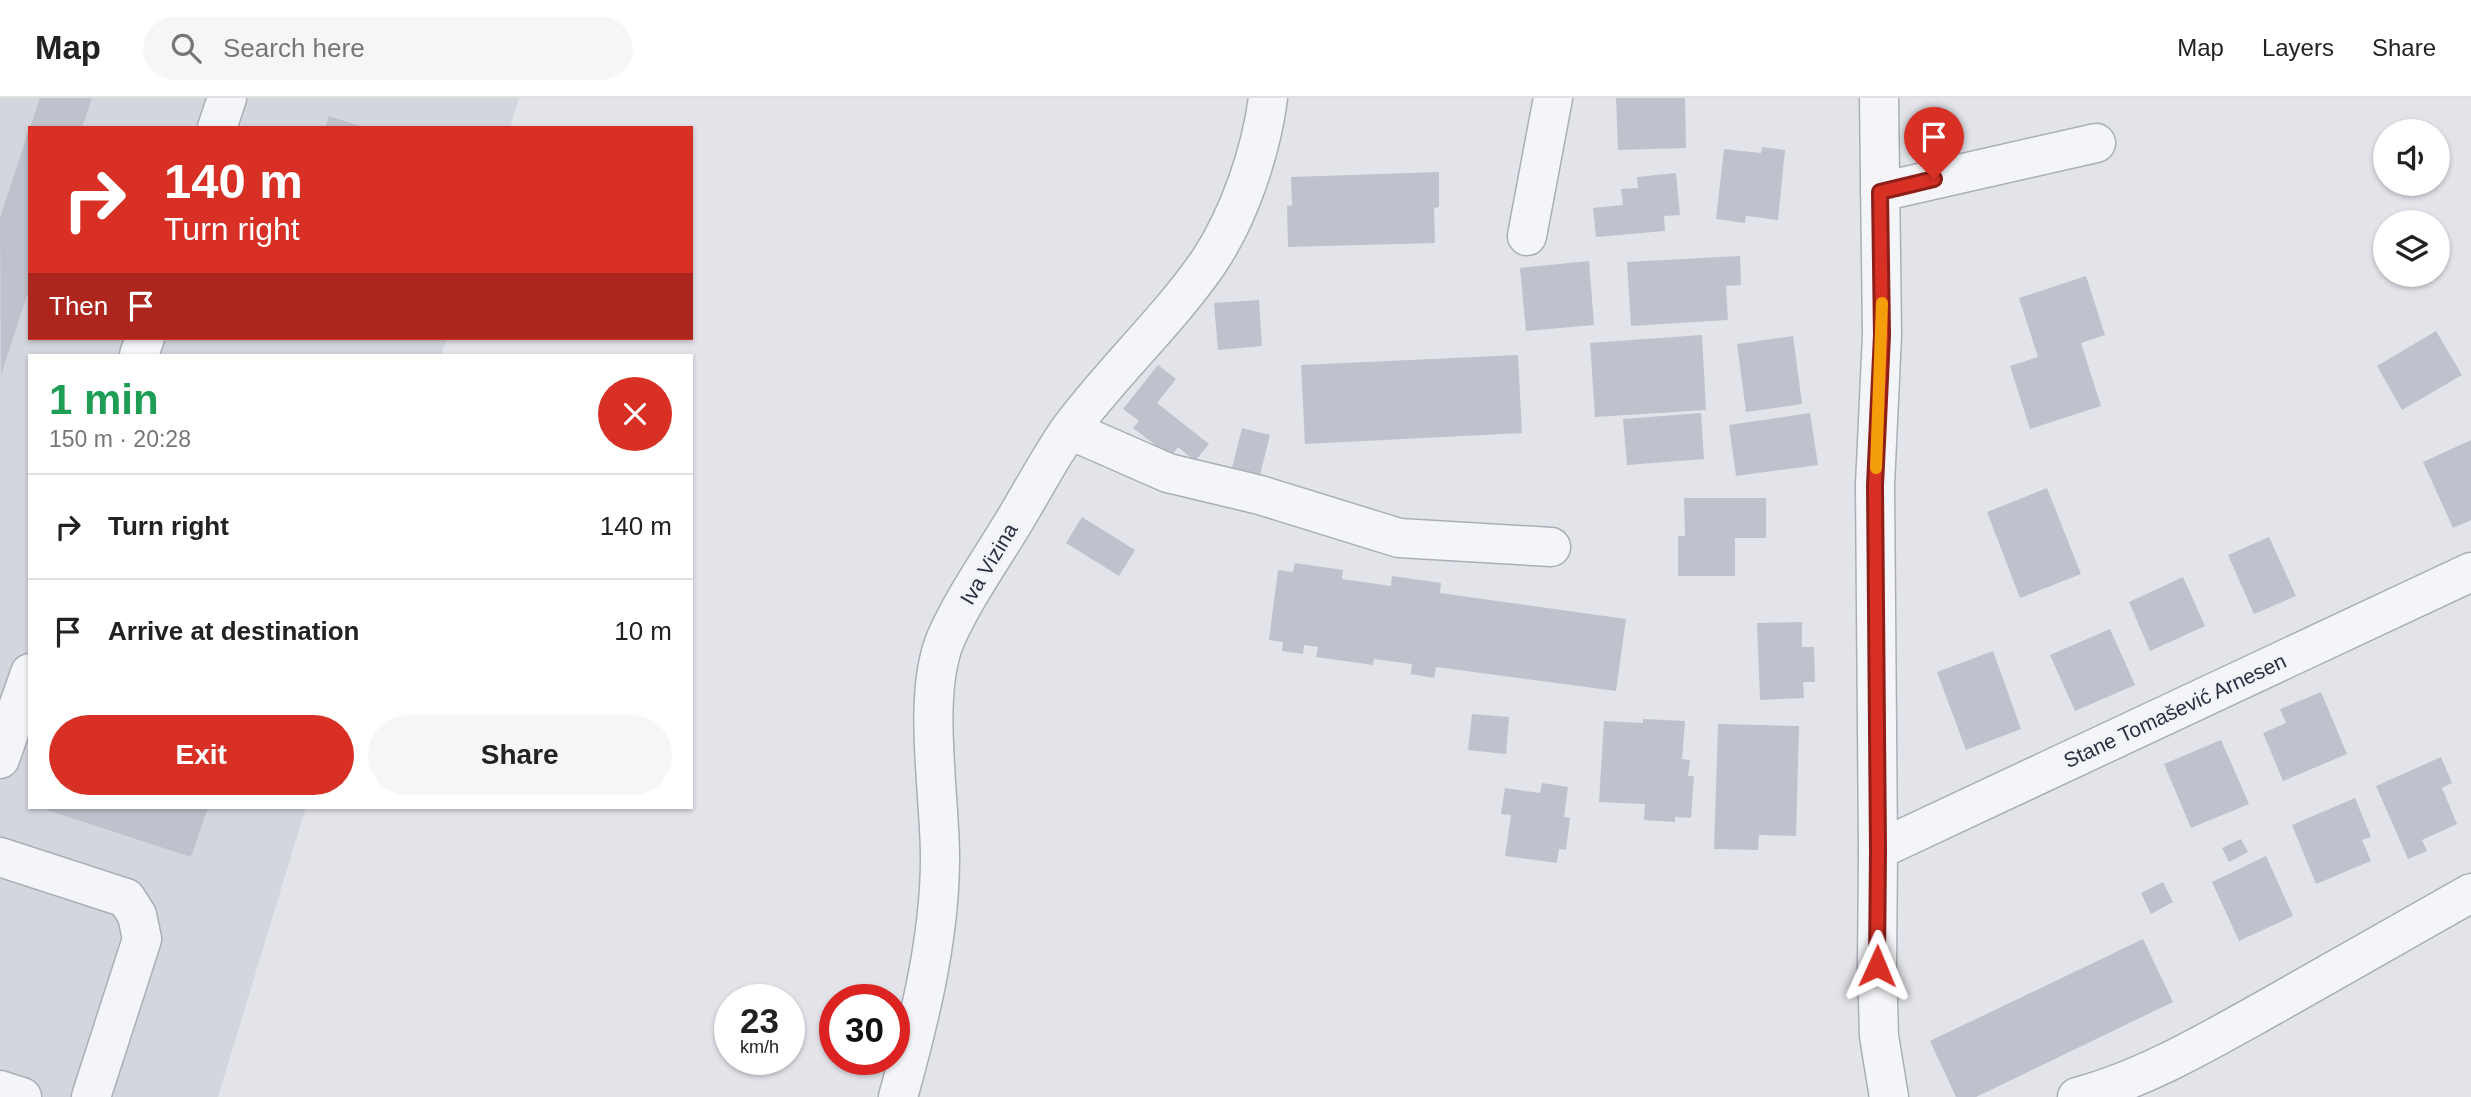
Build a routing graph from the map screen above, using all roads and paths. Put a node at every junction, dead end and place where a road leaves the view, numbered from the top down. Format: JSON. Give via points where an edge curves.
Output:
{"nodes":[{"id":1,"x":227,"y":98,"type":"edge"},
{"id":2,"x":1268,"y":98,"type":"edge"},
{"id":3,"x":1553,"y":98,"type":"edge"},
{"id":4,"x":1879,"y":98,"type":"edge"},
{"id":5,"x":218,"y":126,"type":"edge"},
{"id":6,"x":2096,"y":143,"type":"dead end"},
{"id":7,"x":1880,"y":192,"type":"junction"},
{"id":8,"x":1527,"y":236,"type":"dead end"},
{"id":9,"x":1070,"y":430,"type":"junction"},
{"id":10,"x":1551,"y":547,"type":"dead end"},
{"id":11,"x":2471,"y":572,"type":"edge"},
{"id":12,"x":28,"y":679,"type":"edge"},
{"id":13,"x":0,"y":759,"type":"edge"},
{"id":14,"x":1878,"y":850,"type":"junction"},
{"id":15,"x":0,"y":857,"type":"edge"},
{"id":16,"x":2471,"y":893,"type":"edge"},
{"id":17,"x":904,"y":1087,"type":"edge"},
{"id":18,"x":0,"y":1090,"type":"edge"},
{"id":19,"x":22,"y":1097,"type":"edge"},
{"id":20,"x":91,"y":1097,"type":"edge"},
{"id":21,"x":1889,"y":1097,"type":"edge"},
{"id":22,"x":2077,"y":1097,"type":"edge"}],
"edges":[{"from":1,"to":5,"type":"street"},
{"from":2,"to":9,"type":"street","name":"Iva Vizina","via":[[1248,180],[1208,263]]},
{"from":3,"to":8,"type":"street"},
{"from":4,"to":7,"type":"street"},
{"from":6,"to":7,"type":"street"},
{"from":7,"to":14,"type":"street","via":[[1882,335],[1875,485]]},
{"from":9,"to":10,"type":"street","via":[[1168,473],[1260,495],[1399,538]]},
{"from":9,"to":17,"type":"street","name":"Iva Vizina","via":[[945,640],[935,680],[934,720],[940,864],[932,947]]},
{"from":11,"to":14,"type":"street","name":"Stane Tomašević Arnesen"},
{"from":12,"to":13,"type":"street"},
{"from":14,"to":21,"type":"street","via":[[1879,1036]]},
{"from":15,"to":20,"type":"street","via":[[126,898],[137,915],[142,939]]},
{"from":16,"to":22,"type":"street","via":[[2162,1065],[2106,1090]]},
{"from":18,"to":19,"type":"street"}]}
